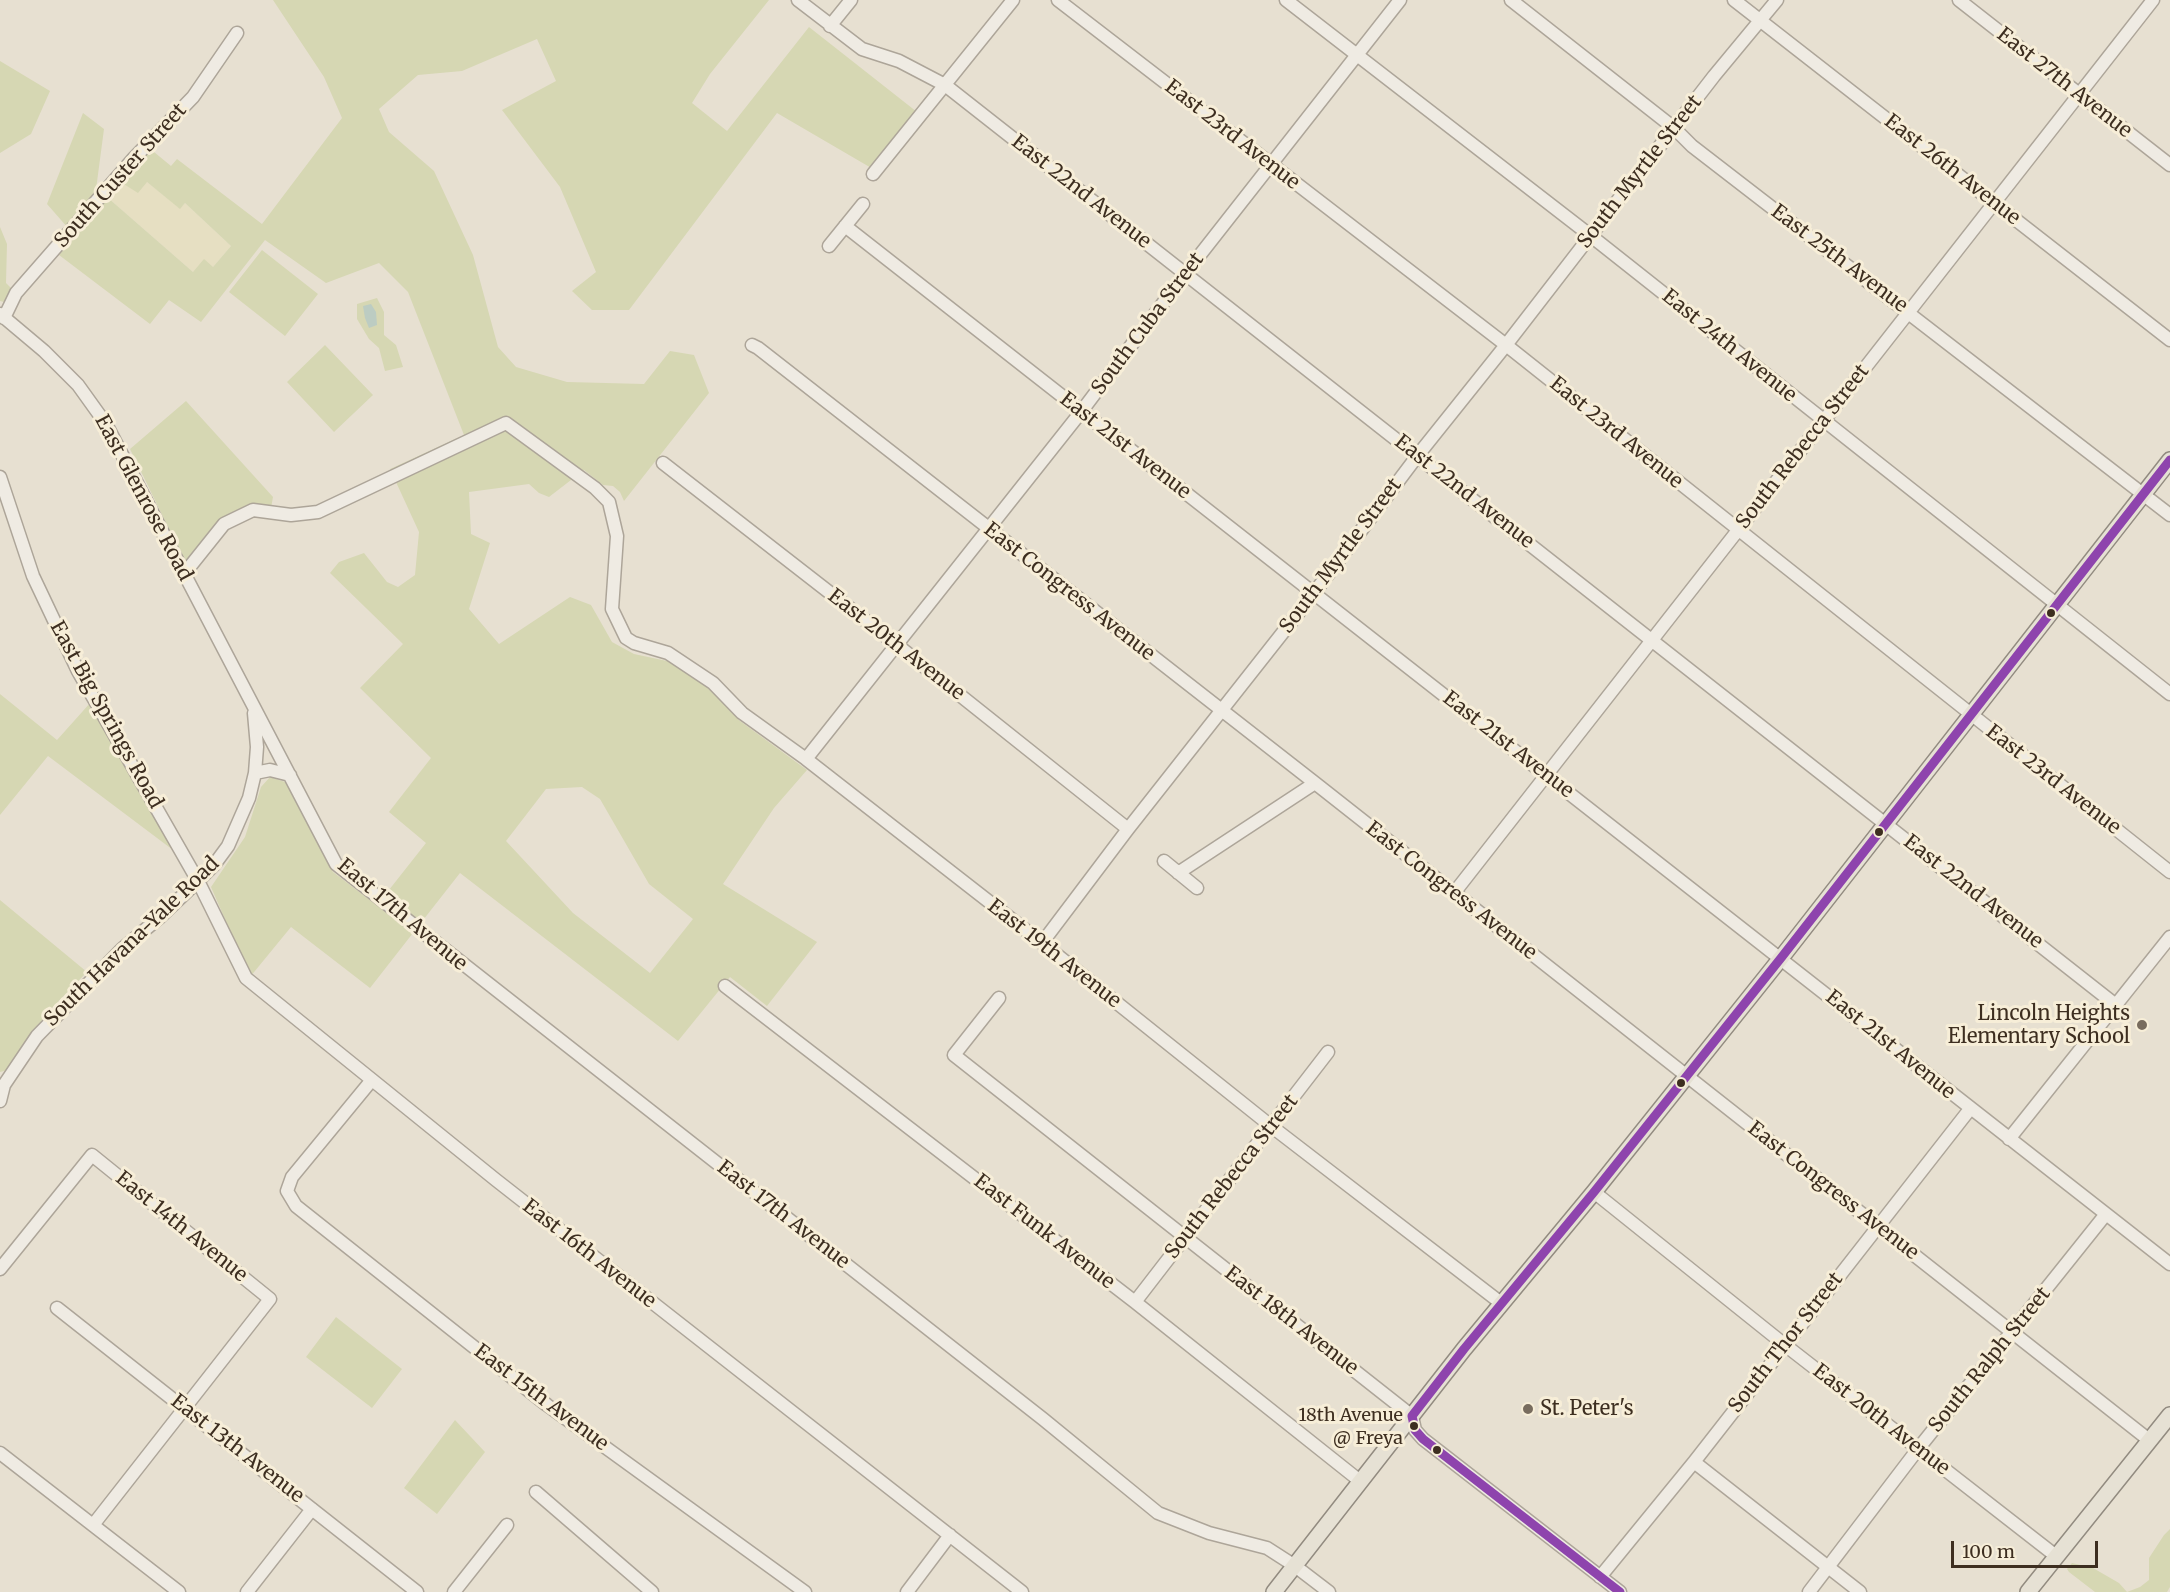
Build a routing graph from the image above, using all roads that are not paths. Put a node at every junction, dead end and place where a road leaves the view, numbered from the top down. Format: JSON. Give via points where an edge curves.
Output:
{"nodes":[{"id":1,"x":798,"y":0,"type":"edge"},
{"id":2,"x":851,"y":0,"type":"edge"},
{"id":3,"x":1013,"y":0,"type":"edge"},
{"id":4,"x":1058,"y":0,"type":"edge"},
{"id":5,"x":1286,"y":0,"type":"edge"},
{"id":6,"x":1400,"y":0,"type":"edge"},
{"id":7,"x":1511,"y":0,"type":"edge"},
{"id":8,"x":1734,"y":0,"type":"edge"},
{"id":9,"x":1777,"y":0,"type":"edge"},
{"id":10,"x":1959,"y":0,"type":"edge"},
{"id":11,"x":2153,"y":0,"type":"edge"},
{"id":12,"x":1760,"y":20,"type":"junction"},
{"id":13,"x":830,"y":26,"type":"junction"},
{"id":14,"x":237,"y":33,"type":"dead end"},
{"id":15,"x":1357,"y":56,"type":"junction"},
{"id":16,"x":945,"y":85,"type":"junction"},
{"id":17,"x":2080,"y":95,"type":"junction"},
{"id":18,"x":1674,"y":129,"type":"junction"},
{"id":19,"x":1270,"y":165,"type":"junction"},
{"id":20,"x":2170,"y":165,"type":"edge"},
{"id":21,"x":873,"y":174,"type":"dead end"},
{"id":22,"x":1993,"y":202,"type":"junction"},
{"id":23,"x":863,"y":204,"type":"dead end"},
{"id":24,"x":845,"y":226,"type":"junction"},
{"id":25,"x":1591,"y":236,"type":"junction"},
{"id":26,"x":829,"y":246,"type":"dead end"},
{"id":27,"x":1185,"y":274,"type":"junction"},
{"id":28,"x":1908,"y":312,"type":"junction"},
{"id":29,"x":2,"y":316,"type":"edge"},
{"id":30,"x":2170,"y":340,"type":"edge"},
{"id":31,"x":752,"y":345,"type":"dead end"},
{"id":32,"x":1506,"y":345,"type":"junction"},
{"id":33,"x":1081,"y":412,"type":"junction"},
{"id":34,"x":1823,"y":421,"type":"junction"},
{"id":35,"x":1418,"y":455,"type":"junction"},
{"id":36,"x":2170,"y":459,"type":"edge"},
{"id":37,"x":663,"y":463,"type":"dead end"},
{"id":38,"x":0,"y":477,"type":"edge"},
{"id":39,"x":2143,"y":494,"type":"junction"},
{"id":40,"x":2170,"y":515,"type":"edge"},
{"id":41,"x":987,"y":528,"type":"junction"},
{"id":42,"x":1738,"y":530,"type":"junction"},
{"id":43,"x":184,"y":574,"type":"junction"},
{"id":44,"x":1314,"y":593,"type":"junction"},
{"id":45,"x":2057,"y":604,"type":"junction"},
{"id":46,"x":1652,"y":640,"type":"junction"},
{"id":47,"x":897,"y":645,"type":"junction"},
{"id":48,"x":2170,"y":694,"type":"edge"},
{"id":49,"x":253,"y":706,"type":"junction"},
{"id":50,"x":1222,"y":711,"type":"junction"},
{"id":51,"x":1971,"y":714,"type":"junction"},
{"id":52,"x":806,"y":759,"type":"junction"},
{"id":53,"x":255,"y":773,"type":"junction"},
{"id":54,"x":290,"y":775,"type":"junction"},
{"id":55,"x":1546,"y":775,"type":"junction"},
{"id":56,"x":1315,"y":783,"type":"junction"},
{"id":57,"x":1886,"y":823,"type":"junction"},
{"id":58,"x":1128,"y":829,"type":"junction"},
{"id":59,"x":1164,"y":861,"type":"dead end"},
{"id":60,"x":2170,"y":872,"type":"edge"},
{"id":61,"x":1178,"y":873,"type":"junction"},
{"id":62,"x":198,"y":881,"type":"junction"},
{"id":63,"x":1197,"y":888,"type":"dead end"},
{"id":64,"x":1454,"y":893,"type":"junction"},
{"id":65,"x":2170,"y":937,"type":"edge"},
{"id":66,"x":1042,"y":943,"type":"junction"},
{"id":67,"x":1781,"y":958,"type":"junction"},
{"id":68,"x":725,"y":987,"type":"dead end"},
{"id":69,"x":999,"y":998,"type":"dead end"},
{"id":70,"x":2117,"y":1006,"type":"junction"},
{"id":71,"x":1328,"y":1052,"type":"dead end"},
{"id":72,"x":1686,"y":1076,"type":"junction"},
{"id":73,"x":371,"y":1081,"type":"junction"},
{"id":74,"x":2,"y":1084,"type":"edge"},
{"id":75,"x":0,"y":1101,"type":"edge"},
{"id":76,"x":1970,"y":1109,"type":"junction"},
{"id":77,"x":1271,"y":1126,"type":"junction"},
{"id":78,"x":2009,"y":1139,"type":"junction"},
{"id":79,"x":1594,"y":1192,"type":"junction"},
{"id":80,"x":2106,"y":1214,"type":"junction"},
{"id":81,"x":1878,"y":1226,"type":"junction"},
{"id":82,"x":1185,"y":1237,"type":"junction"},
{"id":83,"x":2170,"y":1264,"type":"edge"},
{"id":84,"x":0,"y":1269,"type":"edge"},
{"id":85,"x":1135,"y":1302,"type":"junction"},
{"id":86,"x":1501,"y":1303,"type":"junction"},
{"id":87,"x":57,"y":1308,"type":"dead end"},
{"id":88,"x":2012,"y":1333,"type":"junction"},
{"id":89,"x":1785,"y":1345,"type":"junction"},
{"id":90,"x":185,"y":1408,"type":"junction"},
{"id":91,"x":2170,"y":1415,"type":"edge"},
{"id":92,"x":1412,"y":1416,"type":"junction"},
{"id":93,"x":2149,"y":1440,"type":"junction"},
{"id":94,"x":1918,"y":1449,"type":"junction"},
{"id":95,"x":0,"y":1453,"type":"edge"},
{"id":96,"x":1694,"y":1462,"type":"junction"},
{"id":97,"x":1360,"y":1481,"type":"junction"},
{"id":98,"x":536,"y":1492,"type":"dead end"},
{"id":99,"x":312,"y":1509,"type":"junction"},
{"id":100,"x":93,"y":1525,"type":"junction"},
{"id":101,"x":507,"y":1525,"type":"dead end"},
{"id":102,"x":950,"y":1535,"type":"junction"},
{"id":103,"x":2056,"y":1556,"type":"junction"},
{"id":104,"x":1295,"y":1566,"type":"junction"},
{"id":105,"x":1829,"y":1567,"type":"junction"},
{"id":106,"x":1600,"y":1577,"type":"junction"},
{"id":107,"x":179,"y":1592,"type":"edge"},
{"id":108,"x":247,"y":1592,"type":"edge"},
{"id":109,"x":417,"y":1592,"type":"edge"},
{"id":110,"x":454,"y":1592,"type":"edge"},
{"id":111,"x":652,"y":1592,"type":"edge"},
{"id":112,"x":805,"y":1592,"type":"edge"},
{"id":113,"x":907,"y":1592,"type":"edge"},
{"id":114,"x":1022,"y":1592,"type":"edge"},
{"id":115,"x":1274,"y":1592,"type":"edge"},
{"id":116,"x":1329,"y":1592,"type":"edge"},
{"id":117,"x":1620,"y":1592,"type":"edge"},
{"id":118,"x":1809,"y":1592,"type":"edge"},
{"id":119,"x":1860,"y":1592,"type":"edge"},
{"id":120,"x":2028,"y":1592,"type":"edge"}],
"edges":[{"from":1,"to":13,"type":"street","name":"East 22nd Avenue"},
{"from":2,"to":13,"type":"street"},
{"from":3,"to":16,"type":"street"},
{"from":4,"to":19,"type":"street","name":"East 23rd Avenue"},
{"from":5,"to":15,"type":"street","name":"East 24th Avenue"},
{"from":6,"to":15,"type":"street","name":"South Cuba Street"},
{"from":7,"to":18,"type":"street","name":"East 25th Avenue"},
{"from":8,"to":12,"type":"street","name":"East 26th Avenue"},
{"from":9,"to":12,"type":"street","name":"South Myrtle Street"},
{"from":10,"to":17,"type":"street","name":"East 27th Avenue"},
{"from":11,"to":17,"type":"street","name":"South Rebecca Street"},
{"from":12,"to":18,"type":"street","name":"South Myrtle Street"},
{"from":12,"to":22,"type":"street","name":"East 26th Avenue"},
{"from":13,"to":16,"type":"street","name":"East 22nd Avenue","via":[[862,49],[899,61]]},
{"from":14,"to":29,"type":"street","name":"South Custer Street","via":[[193,97],[16,293]]},
{"from":15,"to":19,"type":"street","name":"South Cuba Street"},
{"from":15,"to":25,"type":"street","name":"East 24th Avenue"},
{"from":16,"to":21,"type":"street"},
{"from":16,"to":27,"type":"street","name":"East 22nd Avenue"},
{"from":17,"to":20,"type":"street","name":"East 27th Avenue"},
{"from":17,"to":22,"type":"street","name":"South Rebecca Street"},
{"from":18,"to":25,"type":"street","name":"South Myrtle Street"},
{"from":18,"to":28,"type":"street","name":"East 25th Avenue"},
{"from":19,"to":27,"type":"street","name":"South Cuba Street"},
{"from":19,"to":32,"type":"street","name":"East 23rd Avenue"},
{"from":22,"to":28,"type":"street","name":"South Rebecca Street"},
{"from":22,"to":30,"type":"street","name":"East 26th Avenue"},
{"from":23,"to":24,"type":"street"},
{"from":24,"to":26,"type":"street"},
{"from":24,"to":33,"type":"street","name":"East 21st Avenue"},
{"from":25,"to":32,"type":"street","name":"South Myrtle Street"},
{"from":25,"to":34,"type":"street","name":"East 24th Avenue"},
{"from":27,"to":33,"type":"street","name":"South Cuba Street"},
{"from":27,"to":35,"type":"street","name":"East 22nd Avenue"},
{"from":28,"to":34,"type":"street","name":"South Rebecca Street"},
{"from":28,"to":39,"type":"street","name":"East 25th Avenue"},
{"from":29,"to":43,"type":"street","name":"East Glenrose Road","via":[[78,385],[106,424]]},
{"from":31,"to":41,"type":"street","name":"East Congress Avenue"},
{"from":32,"to":35,"type":"street","name":"South Myrtle Street"},
{"from":32,"to":42,"type":"street","name":"East 23rd Avenue"},
{"from":33,"to":41,"type":"street","name":"South Cuba Street"},
{"from":33,"to":44,"type":"street","name":"East 21st Avenue"},
{"from":34,"to":42,"type":"street","name":"South Rebecca Street"},
{"from":34,"to":45,"type":"street","name":"East 24th Avenue"},
{"from":35,"to":44,"type":"street","name":"South Myrtle Street"},
{"from":35,"to":46,"type":"street","name":"East 22nd Avenue"},
{"from":36,"to":39,"type":"main road"},
{"from":37,"to":47,"type":"street","name":"East 20th Avenue"},
{"from":38,"to":62,"type":"street","name":"East Big Springs Road","via":[[33,576],[78,671]]},
{"from":39,"to":40,"type":"street","name":"East 25th Avenue"},
{"from":39,"to":45,"type":"main road"},
{"from":41,"to":47,"type":"street","name":"South Cuba Street"},
{"from":41,"to":50,"type":"street","name":"East Congress Avenue"},
{"from":42,"to":46,"type":"street","name":"South Rebecca Street"},
{"from":42,"to":51,"type":"street","name":"East 23rd Avenue"},
{"from":43,"to":49,"type":"street","name":"East Glenrose Road"},
{"from":43,"to":52,"type":"street","name":"East 19th Avenue","via":[[224,524],[253,510],[291,515],[318,512],[506,423],[596,488],[609,502],[617,536],[612,609],[626,638],[668,653],[713,683],[742,713]]},
{"from":44,"to":50,"type":"street","name":"South Myrtle Street"},
{"from":44,"to":55,"type":"street","name":"East 21st Avenue"},
{"from":45,"to":48,"type":"street","name":"East 24th Avenue"},
{"from":45,"to":51,"type":"main road"},
{"from":46,"to":55,"type":"street","name":"South Rebecca Street"},
{"from":46,"to":57,"type":"street","name":"East 22nd Avenue"},
{"from":47,"to":52,"type":"street","name":"South Cuba Street"},
{"from":47,"to":58,"type":"street","name":"East 20th Avenue"},
{"from":49,"to":53,"type":"street","name":"South Havana-Yale Road"},
{"from":49,"to":54,"type":"street","name":"East 17th Avenue"},
{"from":50,"to":56,"type":"street","name":"East Congress Avenue"},
{"from":50,"to":58,"type":"street","name":"South Myrtle Street"},
{"from":51,"to":57,"type":"main road"},
{"from":51,"to":60,"type":"street","name":"East 23rd Avenue"},
{"from":52,"to":66,"type":"street","name":"East 19th Avenue"},
{"from":53,"to":54,"type":"street","via":[[270,770]]},
{"from":53,"to":62,"type":"street","name":"South Havana-Yale Road","via":[[249,798],[228,846]]},
{"from":54,"to":104,"type":"street","name":"East 17th Avenue","via":[[336,864],[1158,1513],[1209,1533],[1267,1548]]},
{"from":55,"to":64,"type":"street","name":"South Rebecca Street"},
{"from":55,"to":67,"type":"street","name":"East 21st Avenue"},
{"from":56,"to":61,"type":"street"},
{"from":56,"to":64,"type":"street","name":"East Congress Avenue"},
{"from":57,"to":67,"type":"main road"},
{"from":57,"to":70,"type":"street","name":"East 22nd Avenue"},
{"from":58,"to":66,"type":"street","name":"South Myrtle Street"},
{"from":59,"to":61,"type":"street"},
{"from":61,"to":63,"type":"street"},
{"from":62,"to":73,"type":"street","name":"East 16th Avenue","via":[[246,978]]},
{"from":62,"to":74,"type":"street","name":"South Havana-Yale Road","via":[[61,1009],[32,1041]]},
{"from":64,"to":72,"type":"street","name":"East Congress Avenue"},
{"from":65,"to":70,"type":"street"},
{"from":66,"to":77,"type":"street","name":"East 19th Avenue"},
{"from":67,"to":72,"type":"main road"},
{"from":67,"to":76,"type":"street","name":"East 21st Avenue"},
{"from":68,"to":85,"type":"street","name":"East Funk Avenue"},
{"from":69,"to":82,"type":"street","name":"East 18th Avenue","via":[[954,1055]]},
{"from":70,"to":78,"type":"street"},
{"from":71,"to":77,"type":"street","name":"South Rebecca Street"},
{"from":72,"to":79,"type":"main road"},
{"from":72,"to":81,"type":"street","name":"East Congress Avenue"},
{"from":73,"to":102,"type":"street","name":"East 16th Avenue"},
{"from":73,"to":112,"type":"street","name":"East 15th Avenue","via":[[292,1177],[287,1191],[296,1206],[547,1405]]},
{"from":74,"to":75,"type":"street","name":"South Havana-Yale Road"},
{"from":76,"to":78,"type":"street","name":"East 21st Avenue"},
{"from":76,"to":81,"type":"street","name":"South Thor Street"},
{"from":77,"to":82,"type":"street","name":"South Rebecca Street"},
{"from":77,"to":86,"type":"street","name":"East 19th Avenue"},
{"from":78,"to":80,"type":"street","name":"East 21st Avenue"},
{"from":79,"to":86,"type":"main road"},
{"from":79,"to":89,"type":"street","name":"East 20th Avenue"},
{"from":80,"to":83,"type":"street","name":"East 21st Avenue"},
{"from":80,"to":88,"type":"street","name":"South Ralph Street"},
{"from":81,"to":88,"type":"street","name":"East Congress Avenue"},
{"from":81,"to":89,"type":"street","name":"South Thor Street"},
{"from":82,"to":85,"type":"street","name":"South Rebecca Street"},
{"from":82,"to":92,"type":"street","name":"East 18th Avenue"},
{"from":84,"to":90,"type":"street","name":"East 14th Avenue","via":[[92,1155],[270,1299]]},
{"from":85,"to":97,"type":"street","name":"East Funk Avenue"},
{"from":86,"to":92,"type":"main road"},
{"from":87,"to":90,"type":"street","name":"East 13th Avenue"},
{"from":88,"to":93,"type":"street","name":"East Congress Avenue"},
{"from":88,"to":94,"type":"street","name":"South Ralph Street"},
{"from":89,"to":94,"type":"street","name":"East 20th Avenue"},
{"from":89,"to":96,"type":"street","name":"South Thor Street"},
{"from":90,"to":99,"type":"street","name":"East 13th Avenue"},
{"from":90,"to":100,"type":"street"},
{"from":91,"to":93,"type":"main road"},
{"from":92,"to":97,"type":"main road"},
{"from":92,"to":106,"type":"street","name":"East 18th Avenue","via":[[1415,1430],[1424,1439]]},
{"from":93,"to":103,"type":"main road"},
{"from":94,"to":103,"type":"street","name":"East 20th Avenue"},
{"from":94,"to":105,"type":"street","name":"South Ralph Street"},
{"from":95,"to":100,"type":"street"},
{"from":96,"to":105,"type":"street"},
{"from":96,"to":106,"type":"street","name":"South Thor Street"},
{"from":97,"to":104,"type":"main road"},
{"from":98,"to":111,"type":"street"},
{"from":99,"to":108,"type":"street"},
{"from":99,"to":109,"type":"street","name":"East 13th Avenue"},
{"from":100,"to":107,"type":"street"},
{"from":101,"to":110,"type":"street"},
{"from":102,"to":113,"type":"street"},
{"from":102,"to":114,"type":"street","name":"East 16th Avenue"},
{"from":103,"to":120,"type":"main road"},
{"from":104,"to":115,"type":"main road"},
{"from":104,"to":116,"type":"street","name":"East 17th Avenue"},
{"from":105,"to":118,"type":"street","name":"South Ralph Street"},
{"from":105,"to":119,"type":"street"},
{"from":106,"to":117,"type":"street","name":"East 18th Avenue"}]}
